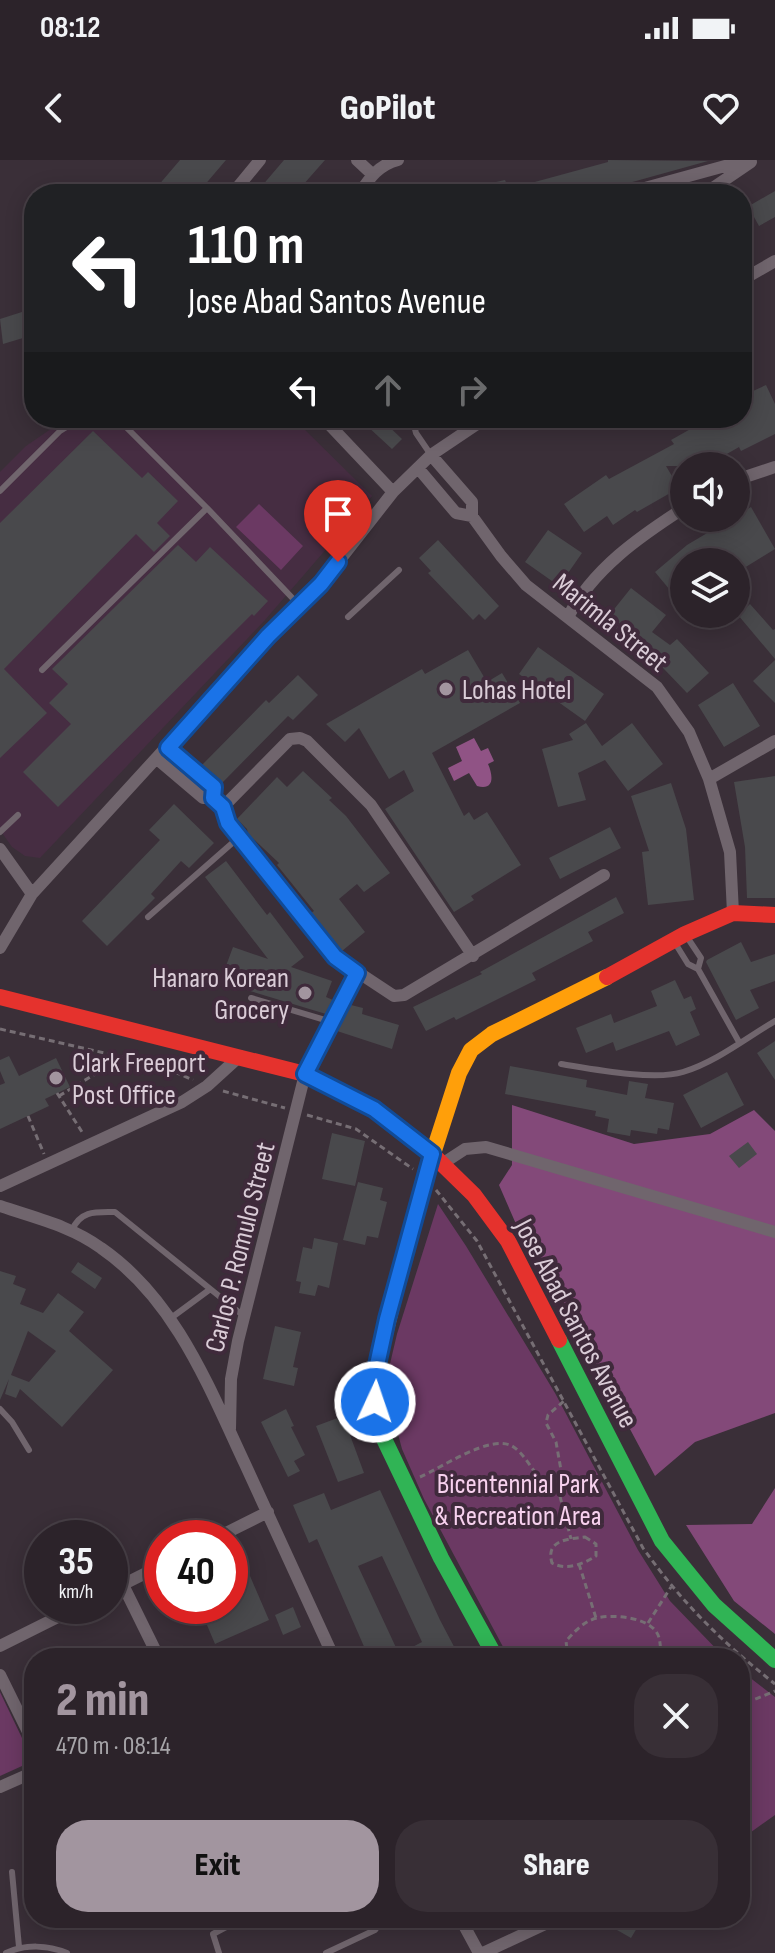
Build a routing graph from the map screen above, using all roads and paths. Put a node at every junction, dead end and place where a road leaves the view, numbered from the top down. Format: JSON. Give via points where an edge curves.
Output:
{"nodes":[{"id":1,"x":260,"y":160,"type":"edge"},
{"id":2,"x":357,"y":160,"type":"edge"},
{"id":3,"x":747,"y":160,"type":"edge"},
{"id":4,"x":755,"y":160,"type":"edge"},
{"id":5,"x":391,"y":161,"type":"edge"},
{"id":6,"x":372,"y":174,"type":"junction"},
{"id":7,"x":668,"y":180,"type":"junction"},
{"id":8,"x":240,"y":184,"type":"edge"},
{"id":9,"x":366,"y":184,"type":"edge"},
{"id":10,"x":655,"y":184,"type":"edge"},
{"id":11,"x":671,"y":184,"type":"edge"},
{"id":12,"x":719,"y":184,"type":"edge"},
{"id":13,"x":775,"y":261,"type":"edge"},
{"id":14,"x":752,"y":274,"type":"edge"},
{"id":15,"x":65,"y":428,"type":"edge"},
{"id":16,"x":127,"y":428,"type":"edge"},
{"id":17,"x":332,"y":428,"type":"edge"},
{"id":18,"x":415,"y":428,"type":"edge"},
{"id":19,"x":468,"y":428,"type":"edge"},
{"id":20,"x":431,"y":455,"type":"junction"},
{"id":21,"x":775,"y":467,"type":"edge"},
{"id":22,"x":418,"y":468,"type":"junction"},
{"id":23,"x":750,"y":475,"type":"edge"},
{"id":24,"x":0,"y":491,"type":"edge"},
{"id":25,"x":393,"y":492,"type":"junction"},
{"id":26,"x":207,"y":508,"type":"junction"},
{"id":27,"x":472,"y":516,"type":"junction"},
{"id":28,"x":670,"y":518,"type":"edge"},
{"id":29,"x":399,"y":570,"type":"dead end"},
{"id":30,"x":299,"y":605,"type":"junction"},
{"id":31,"x":348,"y":617,"type":"dead end"},
{"id":32,"x":568,"y":617,"type":"junction"},
{"id":33,"x":42,"y":670,"type":"dead end"},
{"id":34,"x":775,"y":741,"type":"edge"},
{"id":35,"x":168,"y":748,"type":"junction"},
{"id":36,"x":157,"y":759,"type":"junction"},
{"id":37,"x":709,"y":779,"type":"junction"},
{"id":38,"x":218,"y":802,"type":"junction"},
{"id":39,"x":18,"y":815,"type":"dead end"},
{"id":40,"x":0,"y":832,"type":"edge"},
{"id":41,"x":241,"y":836,"type":"junction"},
{"id":42,"x":0,"y":849,"type":"edge"},
{"id":43,"x":604,"y":875,"type":"dead end"},
{"id":44,"x":32,"y":894,"type":"junction"},
{"id":45,"x":733,"y":913,"type":"junction"},
{"id":46,"x":775,"y":915,"type":"edge"},
{"id":47,"x":148,"y":917,"type":"dead end"},
{"id":48,"x":680,"y":937,"type":"junction"},
{"id":49,"x":0,"y":948,"type":"edge"},
{"id":50,"x":473,"y":956,"type":"junction"},
{"id":51,"x":698,"y":969,"type":"junction"},
{"id":52,"x":357,"y":973,"type":"junction"},
{"id":53,"x":0,"y":997,"type":"edge"},
{"id":54,"x":251,"y":998,"type":"dead end"},
{"id":55,"x":775,"y":1021,"type":"edge"},
{"id":56,"x":332,"y":1022,"type":"junction"},
{"id":57,"x":0,"y":1029,"type":"edge"},
{"id":58,"x":739,"y":1042,"type":"junction"},
{"id":59,"x":240,"y":1056,"type":"junction"},
{"id":60,"x":123,"y":1057,"type":"junction"},
{"id":61,"x":561,"y":1064,"type":"dead end"},
{"id":62,"x":305,"y":1074,"type":"junction"},
{"id":63,"x":207,"y":1086,"type":"junction"},
{"id":64,"x":297,"y":1112,"type":"junction"},
{"id":65,"x":28,"y":1116,"type":"dead end"},
{"id":66,"x":91,"y":1144,"type":"junction"},
{"id":67,"x":437,"y":1159,"type":"junction"},
{"id":68,"x":49,"y":1164,"type":"junction"},
{"id":69,"x":425,"y":1177,"type":"junction"},
{"id":70,"x":0,"y":1186,"type":"edge"},
{"id":71,"x":0,"y":1206,"type":"edge"},
{"id":72,"x":72,"y":1230,"type":"junction"},
{"id":73,"x":775,"y":1232,"type":"edge"},
{"id":74,"x":209,"y":1290,"type":"junction"},
{"id":75,"x":245,"y":1317,"type":"junction"},
{"id":76,"x":171,"y":1318,"type":"junction"},
{"id":77,"x":564,"y":1401,"type":"junction"},
{"id":78,"x":0,"y":1409,"type":"edge"},
{"id":79,"x":230,"y":1432,"type":"junction"},
{"id":80,"x":29,"y":1450,"type":"dead end"},
{"id":81,"x":555,"y":1477,"type":"junction"},
{"id":82,"x":405,"y":1484,"type":"junction"},
{"id":83,"x":268,"y":1512,"type":"junction"},
{"id":84,"x":248,"y":1522,"type":"edge"},
{"id":85,"x":571,"y":1539,"type":"junction"},
{"id":86,"x":579,"y":1564,"type":"junction"},
{"id":87,"x":671,"y":1587,"type":"junction"},
{"id":88,"x":128,"y":1595,"type":"edge"},
{"id":89,"x":596,"y":1618,"type":"junction"},
{"id":90,"x":648,"y":1623,"type":"junction"},
{"id":91,"x":44,"y":1624,"type":"edge"},
{"id":92,"x":0,"y":1646,"type":"edge"},
{"id":93,"x":154,"y":1648,"type":"edge"},
{"id":94,"x":329,"y":1648,"type":"edge"},
{"id":95,"x":490,"y":1648,"type":"edge"},
{"id":96,"x":567,"y":1648,"type":"edge"},
{"id":97,"x":660,"y":1648,"type":"edge"},
{"id":98,"x":729,"y":1648,"type":"edge"},
{"id":99,"x":775,"y":1660,"type":"edge"},
{"id":100,"x":750,"y":1666,"type":"edge"},
{"id":101,"x":0,"y":1675,"type":"edge"},
{"id":102,"x":775,"y":1684,"type":"edge"},
{"id":103,"x":775,"y":1691,"type":"edge"},
{"id":104,"x":750,"y":1701,"type":"edge"},
{"id":105,"x":24,"y":1724,"type":"edge"},
{"id":106,"x":24,"y":1776,"type":"edge"},
{"id":107,"x":0,"y":1787,"type":"edge"},
{"id":108,"x":12,"y":1872,"type":"dead end"},
{"id":109,"x":224,"y":1928,"type":"edge"},
{"id":110,"x":376,"y":1928,"type":"edge"},
{"id":111,"x":466,"y":1928,"type":"edge"},
{"id":112,"x":536,"y":1928,"type":"edge"},
{"id":113,"x":19,"y":1947,"type":"junction"},
{"id":114,"x":6,"y":1953,"type":"edge"},
{"id":115,"x":67,"y":1953,"type":"edge"},
{"id":116,"x":219,"y":1953,"type":"edge"},
{"id":117,"x":326,"y":1953,"type":"edge"},
{"id":118,"x":481,"y":1953,"type":"edge"}],
"edges":[{"from":1,"to":8,"type":"street"},
{"from":2,"to":6,"type":"street"},
{"from":3,"to":7,"type":"street"},
{"from":4,"to":12,"type":"street"},
{"from":5,"to":6,"type":"street"},
{"from":6,"to":9,"type":"street"},
{"from":7,"to":10,"type":"street"},
{"from":7,"to":11,"type":"street"},
{"from":13,"to":14,"type":"street"},
{"from":15,"to":24,"type":"lane"},
{"from":16,"to":26,"type":"lane"},
{"from":17,"to":25,"type":"street"},
{"from":18,"to":20,"type":"lane"},
{"from":19,"to":20,"type":"street"},
{"from":20,"to":22,"type":"street"},
{"from":20,"to":27,"type":"street","name":"Marimla Street","via":[[472,502]]},
{"from":21,"to":23,"type":"street"},
{"from":22,"to":25,"type":"street"},
{"from":22,"to":27,"type":"street","name":"Marimla Street","via":[[456,513]]},
{"from":25,"to":30,"type":"street"},
{"from":26,"to":30,"type":"lane"},
{"from":26,"to":33,"type":"lane"},
{"from":27,"to":32,"type":"street","name":"Marimla Street","via":[[526,585]]},
{"from":28,"to":32,"type":"street","via":[[629,546],[579,597]]},
{"from":29,"to":31,"type":"lane"},
{"from":30,"to":35,"type":"street"},
{"from":32,"to":37,"type":"street","name":"Marimla Street","via":[[657,687],[689,732]]},
{"from":34,"to":37,"type":"street"},
{"from":35,"to":36,"type":"street"},
{"from":35,"to":38,"type":"street","via":[[214,787]]},
{"from":36,"to":38,"type":"street","via":[[203,798]]},
{"from":36,"to":44,"type":"street"},
{"from":37,"to":45,"type":"street","name":"Marimla Street","via":[[730,852]]},
{"from":38,"to":41,"type":"street"},
{"from":38,"to":50,"type":"street","via":[[290,739],[307,741],[371,805]]},
{"from":39,"to":40,"type":"lane"},
{"from":41,"to":47,"type":"lane"},
{"from":41,"to":52,"type":"street","via":[[335,957]]},
{"from":42,"to":44,"type":"street"},
{"from":43,"to":50,"type":"street"},
{"from":44,"to":49,"type":"street"},
{"from":45,"to":46,"type":"main road"},
{"from":45,"to":48,"type":"main road"},
{"from":48,"to":51,"type":"lane","via":[[688,964]]},
{"from":48,"to":51,"type":"lane","via":[[701,958]]},
{"from":48,"to":67,"type":"main road","via":[[516,1020],[471,1050],[459,1073]]},
{"from":50,"to":52,"type":"street","via":[[404,995],[394,996]]},
{"from":51,"to":58,"type":"lane"},
{"from":52,"to":56,"type":"street","name":"Carlos P. Romulo Street"},
{"from":53,"to":59,"type":"main road","name":"Jose Abad Santos Avenue"},
{"from":54,"to":56,"type":"lane"},
{"from":55,"to":58,"type":"lane"},
{"from":56,"to":62,"type":"street","name":"Carlos P. Romulo Street"},
{"from":57,"to":60,"type":"path"},
{"from":58,"to":61,"type":"lane","via":[[681,1073],[624,1074]]},
{"from":59,"to":62,"type":"main road","name":"Jose Abad Santos Avenue"},
{"from":59,"to":63,"type":"street"},
{"from":60,"to":63,"type":"path"},
{"from":60,"to":66,"type":"path","via":[[58,1094]]},
{"from":62,"to":64,"type":"street","name":"Carlos P. Romulo Street"},
{"from":62,"to":67,"type":"main road","name":"Jose Abad Santos Avenue","via":[[374,1109]]},
{"from":63,"to":64,"type":"path"},
{"from":63,"to":66,"type":"street"},
{"from":64,"to":69,"type":"path","via":[[356,1129]]},
{"from":64,"to":75,"type":"street","name":"Carlos P. Romulo Street"},
{"from":65,"to":68,"type":"path"},
{"from":66,"to":68,"type":"street"},
{"from":67,"to":69,"type":"main road"},
{"from":67,"to":73,"type":"street","via":[[486,1147]]},
{"from":67,"to":99,"type":"main road","name":"Jose Abad Santos Avenue","via":[[474,1195],[508,1241],[662,1541],[724,1617]]},
{"from":68,"to":70,"type":"street"},
{"from":69,"to":77,"type":"path","via":[[477,1241]]},
{"from":69,"to":82,"type":"main road","via":[[374,1388],[385,1441]]},
{"from":71,"to":72,"type":"street","name":"Carlos P. Romulo Street"},
{"from":72,"to":74,"type":"lane","via":[[84,1214],[115,1212]]},
{"from":72,"to":76,"type":"street","name":"Carlos P. Romulo Street","via":[[130,1271]]},
{"from":74,"to":75,"type":"lane"},
{"from":74,"to":76,"type":"lane"},
{"from":75,"to":79,"type":"street","name":"Carlos P. Romulo Street","via":[[231,1379]]},
{"from":76,"to":79,"type":"street","name":"Carlos P. Romulo Street"},
{"from":77,"to":81,"type":"path","via":[[546,1423],[560,1457],[561,1470]]},
{"from":77,"to":87,"type":"path","via":[[643,1548]]},
{"from":78,"to":80,"type":"lane"},
{"from":79,"to":83,"type":"street","name":"Carlos P. Romulo Street"},
{"from":81,"to":82,"type":"path","via":[[541,1479],[516,1448],[495,1444]]},
{"from":81,"to":85,"type":"path"},
{"from":82,"to":95,"type":"main road"},
{"from":83,"to":84,"type":"street"},
{"from":83,"to":94,"type":"street","name":"Carlos P. Romulo Street"},
{"from":85,"to":86,"type":"path","via":[[585,1537],[596,1544],[596,1556]]},
{"from":85,"to":86,"type":"path","via":[[552,1546],[550,1558],[565,1568]]},
{"from":86,"to":89,"type":"path"},
{"from":87,"to":90,"type":"path"},
{"from":87,"to":98,"type":"path"},
{"from":88,"to":93,"type":"street"},
{"from":89,"to":90,"type":"path"},
{"from":89,"to":96,"type":"path","via":[[576,1629]]},
{"from":90,"to":97,"type":"path","via":[[658,1633]]},
{"from":91,"to":92,"type":"street"},
{"from":100,"to":102,"type":"path"},
{"from":101,"to":105,"type":"street"},
{"from":103,"to":104,"type":"path"},
{"from":106,"to":107,"type":"street"},
{"from":108,"to":113,"type":"lane"},
{"from":109,"to":116,"type":"lane","via":[[213,1934]]},
{"from":110,"to":117,"type":"lane"},
{"from":111,"to":118,"type":"street"},
{"from":112,"to":118,"type":"street"},
{"from":113,"to":114,"type":"lane"},
{"from":113,"to":115,"type":"lane"}]}
